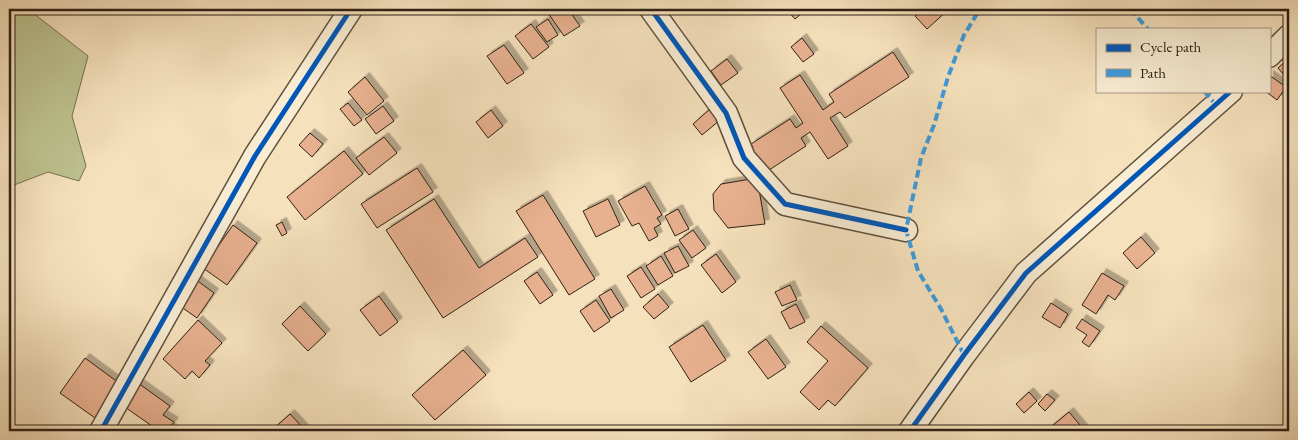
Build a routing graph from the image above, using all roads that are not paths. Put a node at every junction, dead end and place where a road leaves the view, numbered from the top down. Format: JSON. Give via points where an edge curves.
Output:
{"nodes":[{"id":1,"x":351,"y":9,"type":"edge"},
{"id":2,"x":651,"y":9,"type":"edge"},
{"id":3,"x":1289,"y":36,"type":"edge"},
{"id":4,"x":1270,"y":55,"type":"edge"},
{"id":5,"x":1230,"y":92,"type":"edge"},
{"id":6,"x":906,"y":230,"type":"dead end"},
{"id":7,"x":101,"y":431,"type":"edge"},
{"id":8,"x":910,"y":431,"type":"edge"}],
"edges":[{"from":1,"to":7,"type":"street","via":[[255,156]]},
{"from":2,"to":6,"type":"street","via":[[726,113],[744,158],[785,204]]},
{"from":3,"to":4,"type":"street"},
{"from":5,"to":8,"type":"street","via":[[1026,273]]}]}
